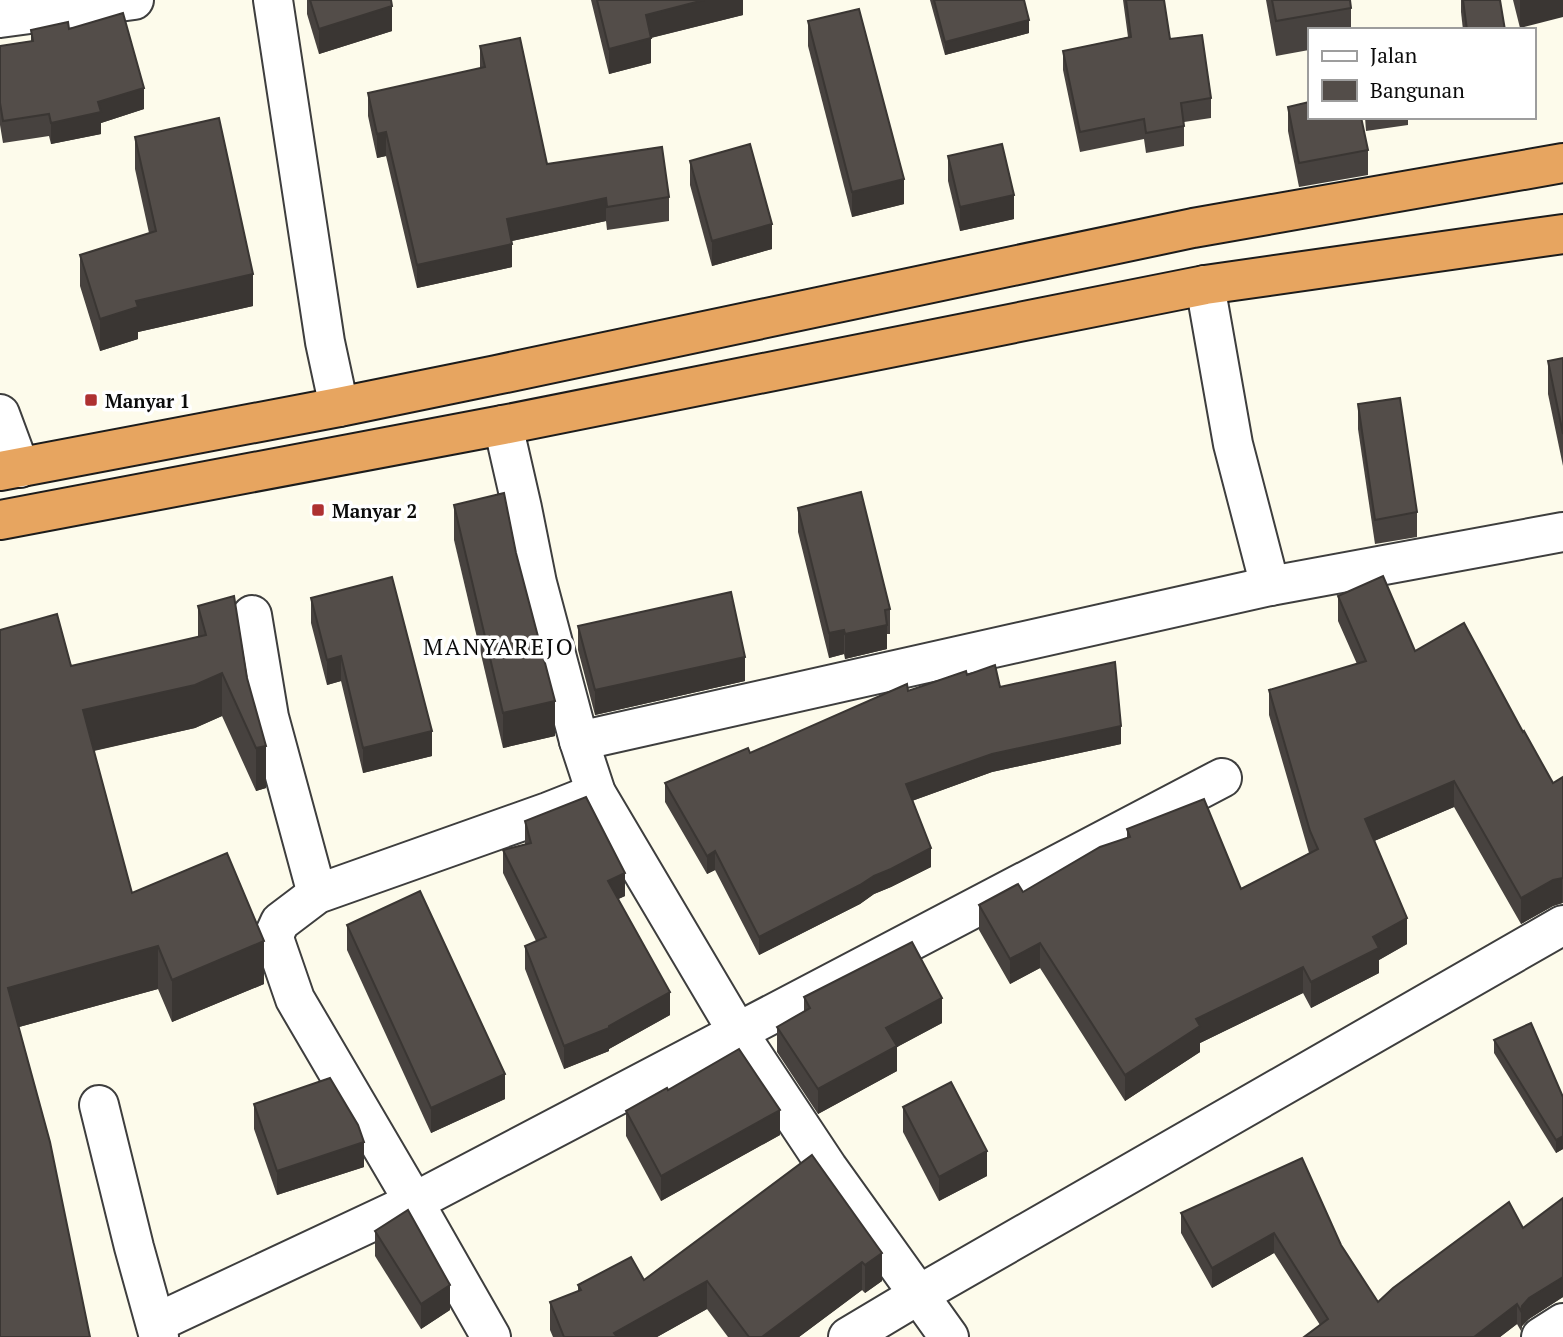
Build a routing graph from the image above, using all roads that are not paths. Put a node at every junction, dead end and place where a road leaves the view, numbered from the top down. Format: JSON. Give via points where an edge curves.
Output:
{"nodes":[{"id":1,"x":134,"y":0,"type":"edge"},
{"id":2,"x":273,"y":0,"type":"edge"},
{"id":3,"x":0,"y":18,"type":"edge"},
{"id":4,"x":1563,"y":163,"type":"edge"},
{"id":5,"x":1563,"y":234,"type":"edge"},
{"id":6,"x":1205,"y":285,"type":"junction"},
{"id":7,"x":339,"y":407,"type":"junction"},
{"id":8,"x":0,"y":414,"type":"edge"},
{"id":9,"x":503,"y":425,"type":"junction"},
{"id":10,"x":10,"y":469,"type":"edge"},
{"id":11,"x":0,"y":520,"type":"edge"},
{"id":12,"x":1563,"y":532,"type":"edge"},
{"id":13,"x":1270,"y":586,"type":"junction"},
{"id":14,"x":252,"y":615,"type":"dead end"},
{"id":15,"x":579,"y":741,"type":"junction"},
{"id":16,"x":1222,"y":778,"type":"dead end"},
{"id":17,"x":596,"y":793,"type":"junction"},
{"id":18,"x":317,"y":894,"type":"junction"},
{"id":19,"x":1563,"y":925,"type":"edge"},
{"id":20,"x":737,"y":1031,"type":"junction"},
{"id":21,"x":99,"y":1105,"type":"dead end"},
{"id":22,"x":414,"y":1202,"type":"junction"},
{"id":23,"x":920,"y":1294,"type":"junction"},
{"id":24,"x":1563,"y":1323,"type":"edge"},
{"id":25,"x":157,"y":1330,"type":"edge"},
{"id":26,"x":491,"y":1337,"type":"edge"},
{"id":27,"x":848,"y":1337,"type":"edge"},
{"id":28,"x":949,"y":1337,"type":"edge"},
{"id":29,"x":1541,"y":1337,"type":"edge"}],
"edges":[{"from":1,"to":3,"type":"street"},
{"from":2,"to":7,"type":"street"},
{"from":4,"to":7,"type":"highway","via":[[1193,228]]},
{"from":5,"to":6,"type":"highway"},
{"from":6,"to":9,"type":"highway"},
{"from":6,"to":13,"type":"street","via":[[1233,443]]},
{"from":7,"to":10,"type":"highway"},
{"from":8,"to":10,"type":"street"},
{"from":9,"to":11,"type":"highway"},
{"from":9,"to":15,"type":"street","via":[[537,583]]},
{"from":12,"to":13,"type":"street"},
{"from":13,"to":15,"type":"street"},
{"from":14,"to":18,"type":"street","via":[[269,718]]},
{"from":15,"to":17,"type":"street"},
{"from":16,"to":20,"type":"street"},
{"from":17,"to":18,"type":"street"},
{"from":17,"to":20,"type":"street"},
{"from":18,"to":22,"type":"street","via":[[280,922],[275,942],[295,999]]},
{"from":19,"to":23,"type":"street"},
{"from":20,"to":22,"type":"street"},
{"from":20,"to":23,"type":"street","via":[[828,1168]]},
{"from":21,"to":25,"type":"street"},
{"from":22,"to":25,"type":"street"},
{"from":22,"to":26,"type":"street"},
{"from":23,"to":27,"type":"street"},
{"from":23,"to":28,"type":"street"},
{"from":24,"to":29,"type":"street"}]}
